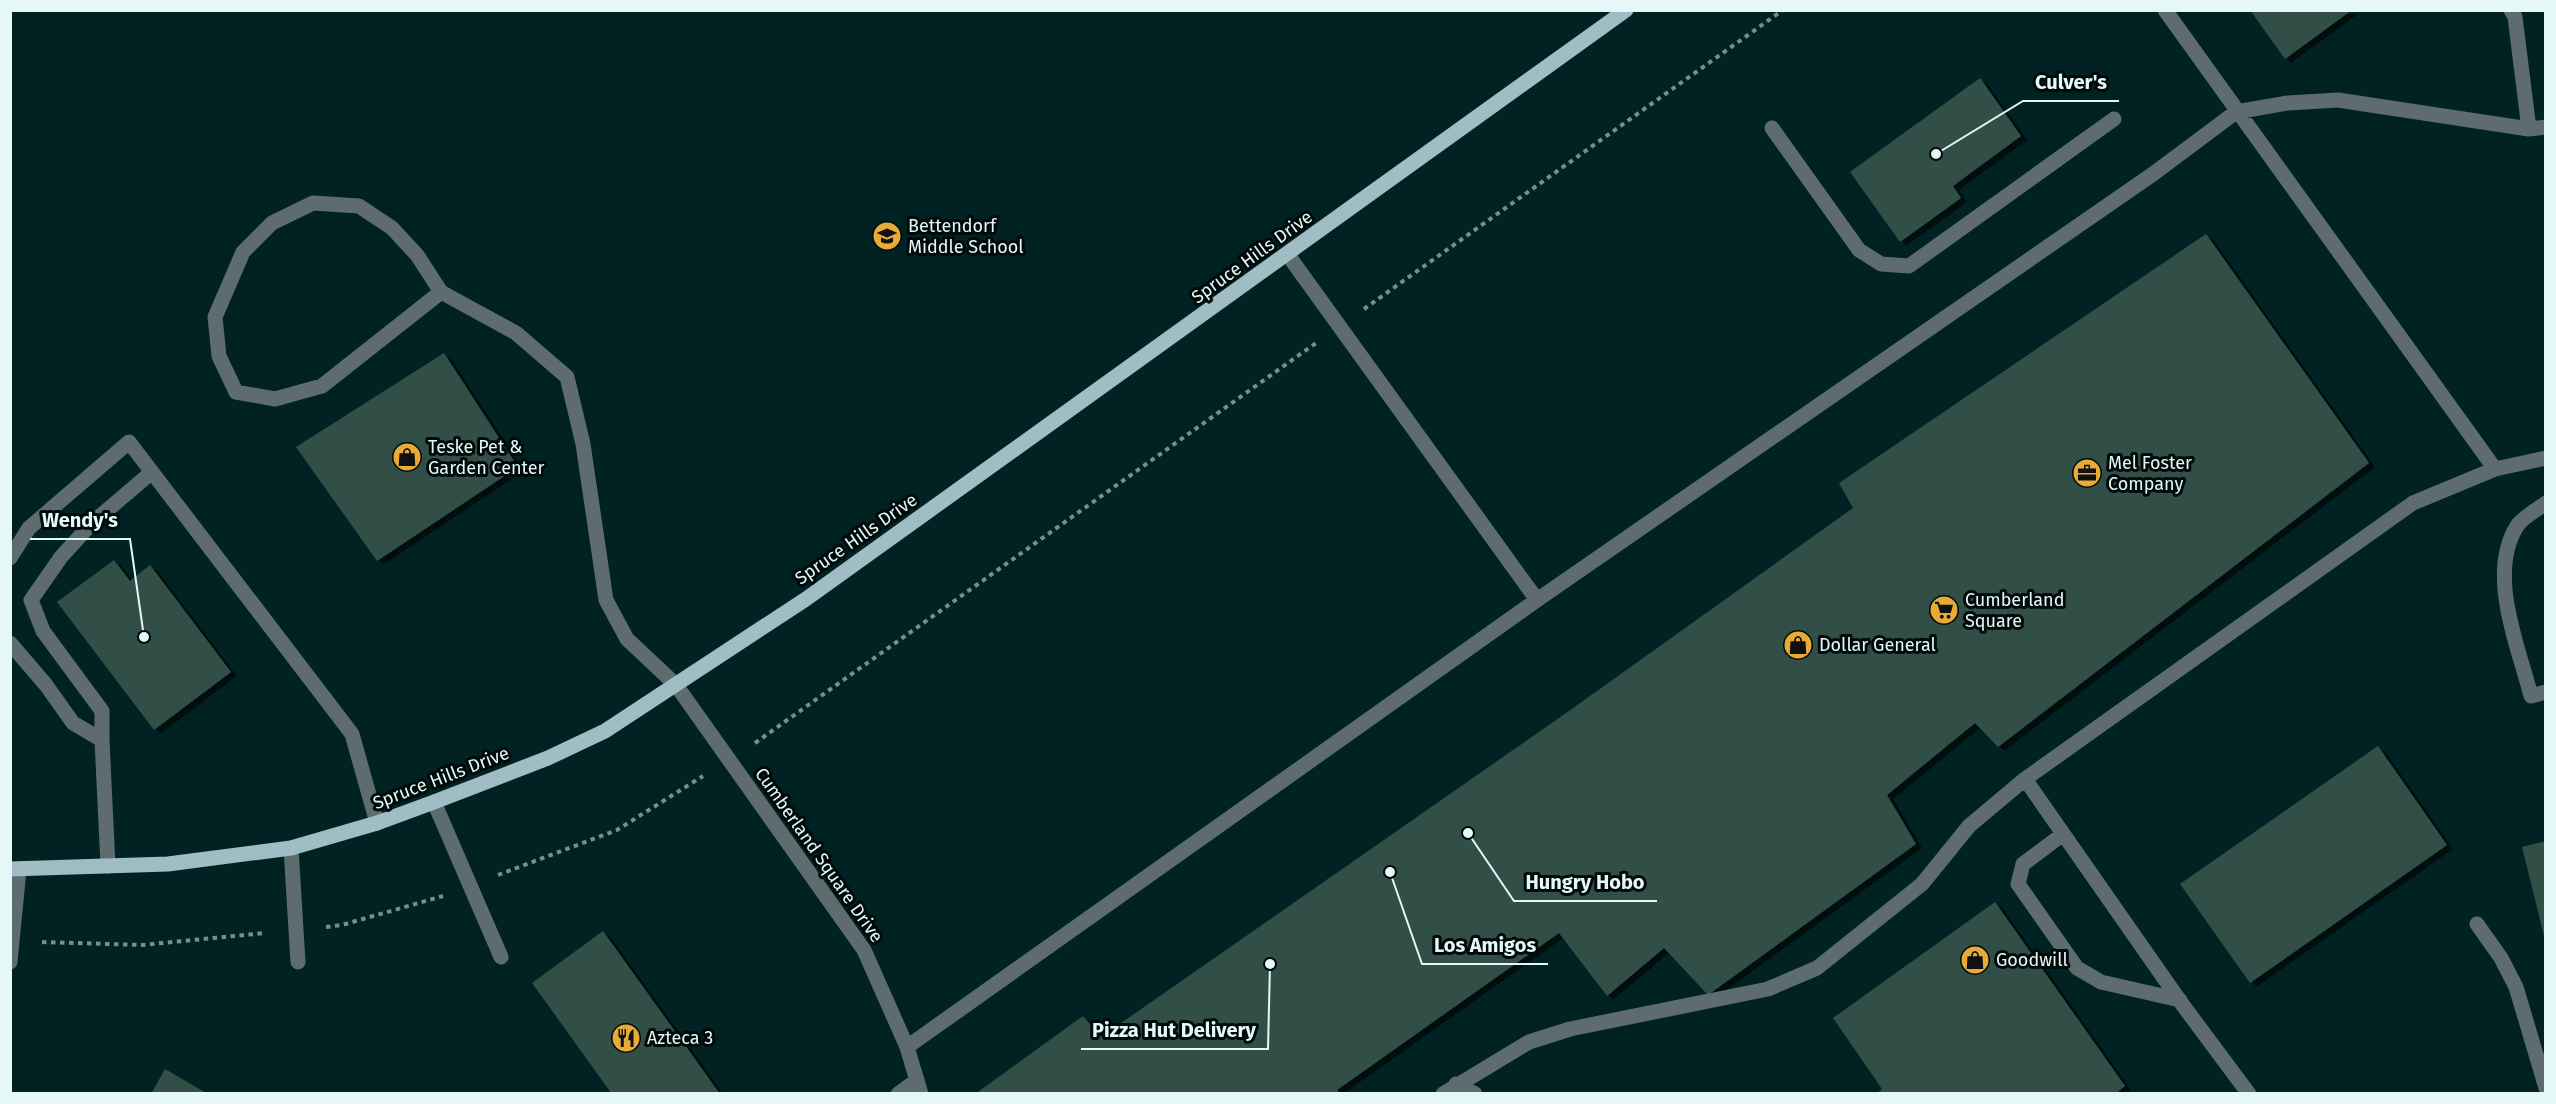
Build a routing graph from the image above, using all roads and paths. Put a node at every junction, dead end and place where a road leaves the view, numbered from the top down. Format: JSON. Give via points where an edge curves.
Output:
{"nodes":[{"id":1,"x":1626,"y":10,"type":"edge"},
{"id":2,"x":1784,"y":10,"type":"edge"},
{"id":3,"x":2165,"y":10,"type":"edge"},
{"id":4,"x":2511,"y":10,"type":"edge"},
{"id":5,"x":2236,"y":112,"type":"junction"},
{"id":6,"x":2115,"y":119,"type":"dead end"},
{"id":7,"x":2546,"y":127,"type":"edge"},
{"id":8,"x":1772,"y":128,"type":"dead end"},
{"id":9,"x":2529,"y":129,"type":"junction"},
{"id":10,"x":1288,"y":255,"type":"junction"},
{"id":11,"x":441,"y":292,"type":"junction"},
{"id":12,"x":1340,"y":326,"type":"junction"},
{"id":13,"x":2546,"y":458,"type":"edge"},
{"id":14,"x":2495,"y":469,"type":"junction"},
{"id":15,"x":153,"y":472,"type":"junction"},
{"id":16,"x":2546,"y":503,"type":"edge"},
{"id":17,"x":10,"y":558,"type":"edge"},
{"id":18,"x":1537,"y":600,"type":"junction"},
{"id":19,"x":10,"y":643,"type":"edge"},
{"id":20,"x":676,"y":686,"type":"junction"},
{"id":21,"x":2546,"y":692,"type":"edge"},
{"id":22,"x":102,"y":740,"type":"junction"},
{"id":23,"x":729,"y":760,"type":"junction"},
{"id":24,"x":2025,"y":779,"type":"junction"},
{"id":25,"x":434,"y":802,"type":"junction"},
{"id":26,"x":377,"y":823,"type":"junction"},
{"id":27,"x":2063,"y":834,"type":"junction"},
{"id":28,"x":291,"y":848,"type":"junction"},
{"id":29,"x":108,"y":866,"type":"junction"},
{"id":30,"x":15,"y":870,"type":"edge"},
{"id":31,"x":470,"y":885,"type":"junction"},
{"id":32,"x":2477,"y":924,"type":"dead end"},
{"id":33,"x":296,"y":930,"type":"junction"},
{"id":34,"x":13,"y":941,"type":"junction"},
{"id":35,"x":501,"y":957,"type":"dead end"},
{"id":36,"x":10,"y":962,"type":"edge"},
{"id":37,"x":298,"y":963,"type":"dead end"},
{"id":38,"x":2180,"y":1000,"type":"junction"},
{"id":39,"x":907,"y":1047,"type":"junction"},
{"id":40,"x":919,"y":1087,"type":"edge"},
{"id":41,"x":2546,"y":1088,"type":"edge"},
{"id":42,"x":1450,"y":1089,"type":"edge"},
{"id":43,"x":898,"y":1094,"type":"edge"},
{"id":44,"x":1475,"y":1094,"type":"edge"},
{"id":45,"x":2249,"y":1094,"type":"edge"}],
"edges":[{"from":1,"to":10,"type":"main road","name":"Spruce Hills Drive"},
{"from":2,"to":12,"type":"path"},
{"from":3,"to":5,"type":"street"},
{"from":4,"to":9,"type":"street"},
{"from":5,"to":9,"type":"street","via":[[2338,100]]},
{"from":5,"to":14,"type":"street"},
{"from":5,"to":18,"type":"street","via":[[2153,174]]},
{"from":6,"to":8,"type":"street","via":[[1909,266],[1881,264],[1859,250]]},
{"from":7,"to":9,"type":"street"},
{"from":10,"to":12,"type":"street"},
{"from":10,"to":20,"type":"main road","name":"Spruce Hills Drive","via":[[806,599]]},
{"from":11,"to":11,"type":"street","via":[[322,386],[275,399],[236,392],[219,356],[215,317],[243,252],[272,223],[313,203],[358,206],[392,228],[417,255]]},
{"from":11,"to":20,"type":"street","name":"Cumberland Square Drive","via":[[516,333],[567,377],[583,444],[606,600],[627,639]]},
{"from":12,"to":18,"type":"street"},
{"from":12,"to":23,"type":"path"},
{"from":13,"to":14,"type":"street"},
{"from":14,"to":24,"type":"street","via":[[2413,503]]},
{"from":15,"to":17,"type":"street","via":[[129,442],[29,528]]},
{"from":15,"to":22,"type":"street","via":[[92,523],[61,557],[31,600],[43,631],[102,711]]},
{"from":15,"to":26,"type":"street","via":[[352,734]]},
{"from":16,"to":21,"type":"street","via":[[2518,525],[2505,555],[2503,587],[2531,696]]},
{"from":18,"to":39,"type":"street"},
{"from":19,"to":22,"type":"street","via":[[73,723]]},
{"from":20,"to":23,"type":"street","name":"Cumberland Square Drive"},
{"from":20,"to":25,"type":"main road","name":"Spruce Hills Drive","via":[[596,735],[549,758]]},
{"from":22,"to":29,"type":"street"},
{"from":23,"to":31,"type":"path","via":[[617,830]]},
{"from":23,"to":39,"type":"street","name":"Cumberland Square Drive","via":[[864,950]]},
{"from":24,"to":27,"type":"street"},
{"from":24,"to":42,"type":"street","via":[[1969,826],[1922,884],[1816,968],[1768,989],[1570,1029],[1529,1042]]},
{"from":25,"to":26,"type":"main road","name":"Spruce Hills Drive"},
{"from":25,"to":31,"type":"street"},
{"from":26,"to":28,"type":"main road","name":"Spruce Hills Drive"},
{"from":27,"to":38,"type":"street"},
{"from":27,"to":38,"type":"street","via":[[2023,864],[2018,884],[2077,968],[2101,982]]},
{"from":28,"to":29,"type":"main road","name":"Spruce Hills Drive","via":[[168,864]]},
{"from":28,"to":33,"type":"street"},
{"from":29,"to":30,"type":"main road","name":"Spruce Hills Drive"},
{"from":30,"to":34,"type":"street"},
{"from":31,"to":33,"type":"path","via":[[342,925]]},
{"from":31,"to":35,"type":"street"},
{"from":32,"to":41,"type":"street","via":[[2516,987]]},
{"from":33,"to":34,"type":"path","via":[[142,945]]},
{"from":33,"to":37,"type":"street"},
{"from":34,"to":36,"type":"street"},
{"from":38,"to":45,"type":"street"},
{"from":39,"to":40,"type":"street","name":"Cumberland Square Drive"},
{"from":40,"to":43,"type":"street"},
{"from":42,"to":44,"type":"street"}]}
